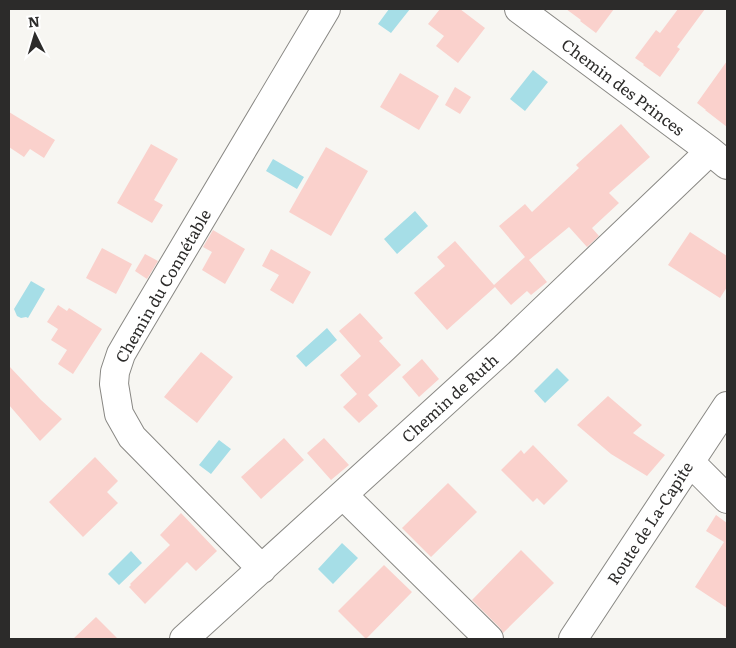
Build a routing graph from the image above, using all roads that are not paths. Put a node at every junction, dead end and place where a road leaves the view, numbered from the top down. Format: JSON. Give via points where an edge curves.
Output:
{"nodes":[{"id":1,"x":326,"y":9,"type":"edge"},
{"id":2,"x":532,"y":13,"type":"edge"},
{"id":3,"x":718,"y":158,"type":"edge"},
{"id":4,"x":727,"y":406,"type":"edge"},
{"id":5,"x":690,"y":462,"type":"junction"},
{"id":6,"x":343,"y":495,"type":"junction"},
{"id":7,"x":727,"y":499,"type":"edge"},
{"id":8,"x":262,"y":569,"type":"junction"},
{"id":9,"x":575,"y":638,"type":"edge"},
{"id":10,"x":184,"y":639,"type":"edge"},
{"id":11,"x":489,"y":639,"type":"edge"}],
"edges":[{"from":1,"to":8,"type":"street","name":"Chemin du Connétable","via":[[132,335],[115,372],[120,414],[132,437]]},
{"from":2,"to":3,"type":"street","name":"Chemin des Princes"},
{"from":3,"to":6,"type":"street","name":"Chemin de Ruth"},
{"from":4,"to":5,"type":"street","name":"Route de La-Capite"},
{"from":5,"to":7,"type":"street"},
{"from":5,"to":9,"type":"street","name":"Route de La-Capite"},
{"from":6,"to":8,"type":"street","name":"Chemin de Ruth"},
{"from":6,"to":11,"type":"street"},
{"from":8,"to":10,"type":"street","name":"Chemin de Ruth"}]}
